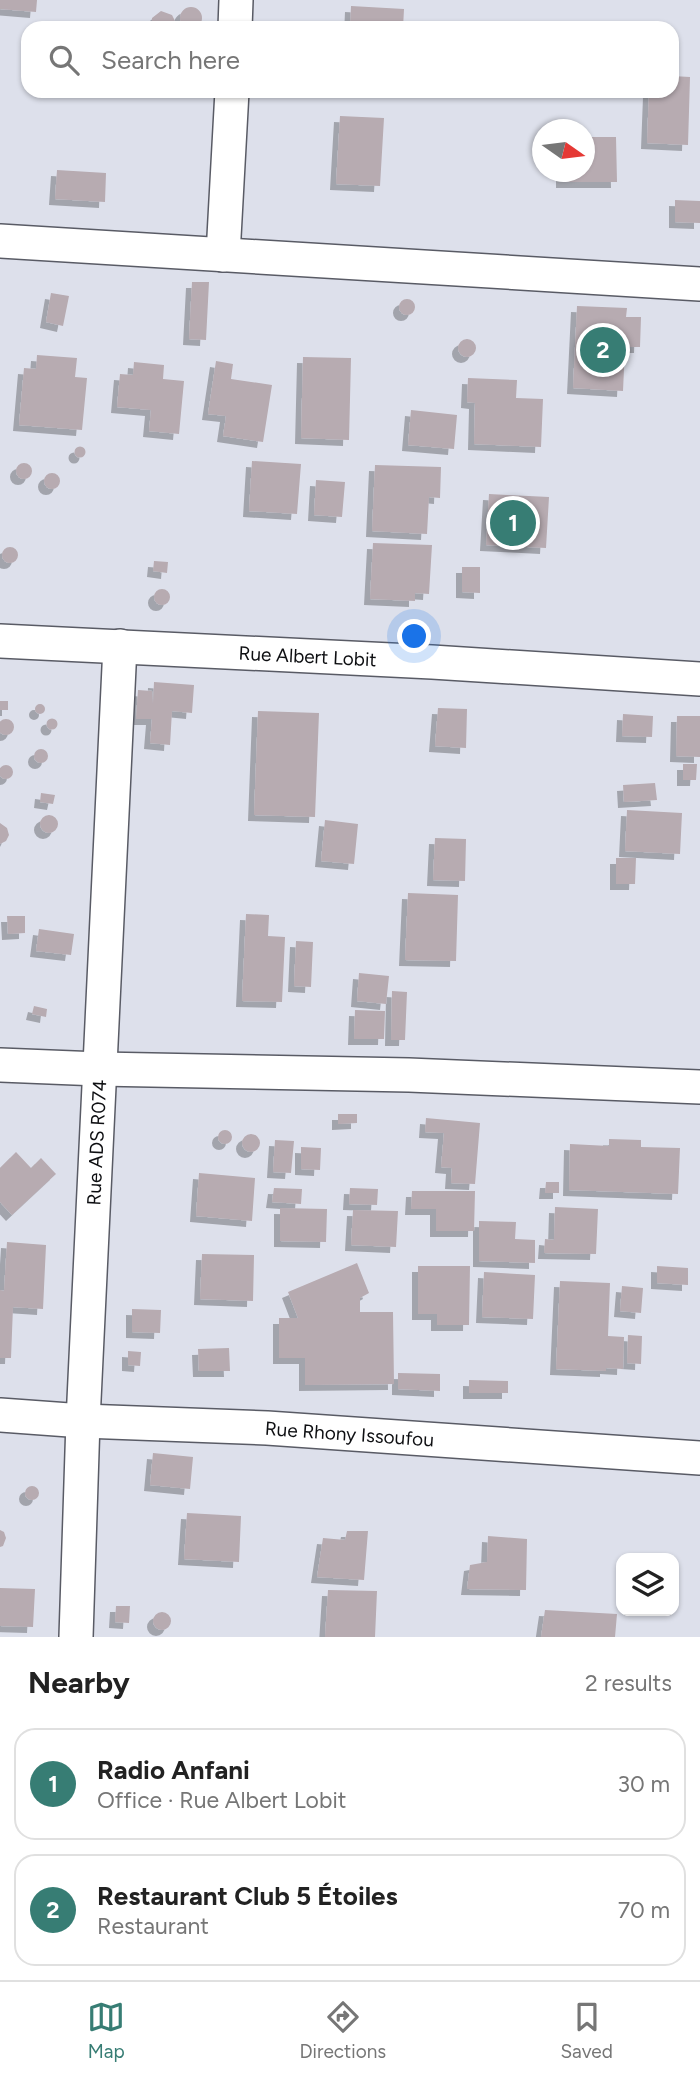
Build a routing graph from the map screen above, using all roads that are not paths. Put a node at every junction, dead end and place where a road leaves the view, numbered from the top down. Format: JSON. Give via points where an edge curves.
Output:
{"nodes":[{"id":1,"x":236,"y":0,"type":"edge"},
{"id":2,"x":235,"y":21,"type":"edge"},
{"id":3,"x":232,"y":98,"type":"edge"},
{"id":4,"x":0,"y":241,"type":"edge"},
{"id":5,"x":223,"y":254,"type":"junction"},
{"id":6,"x":700,"y":284,"type":"edge"},
{"id":7,"x":0,"y":641,"type":"edge"},
{"id":8,"x":120,"y":646,"type":"junction"},
{"id":9,"x":700,"y":679,"type":"edge"},
{"id":10,"x":0,"y":1065,"type":"edge"},
{"id":11,"x":99,"y":1069,"type":"junction"},
{"id":12,"x":700,"y":1087,"type":"edge"},
{"id":13,"x":0,"y":1415,"type":"edge"},
{"id":14,"x":83,"y":1421,"type":"junction"},
{"id":15,"x":700,"y":1458,"type":"edge"},
{"id":16,"x":76,"y":1637,"type":"edge"}],
"edges":[{"from":1,"to":2,"type":"street"},
{"from":3,"to":5,"type":"street"},
{"from":4,"to":5,"type":"street"},
{"from":5,"to":6,"type":"street"},
{"from":7,"to":8,"type":"street","name":"Rue Albert Lobit"},
{"from":8,"to":9,"type":"street","name":"Rue Albert Lobit"},
{"from":8,"to":11,"type":"street","name":"Rue ADS R074"},
{"from":10,"to":11,"type":"street"},
{"from":11,"to":12,"type":"street"},
{"from":11,"to":14,"type":"street","name":"Rue ADS R074"},
{"from":13,"to":14,"type":"street","name":"Rue Rhony Issoufou"},
{"from":14,"to":15,"type":"street","name":"Rue Rhony Issoufou","via":[[267,1428]]},
{"from":14,"to":16,"type":"street","name":"Rue ADS R074"}]}
